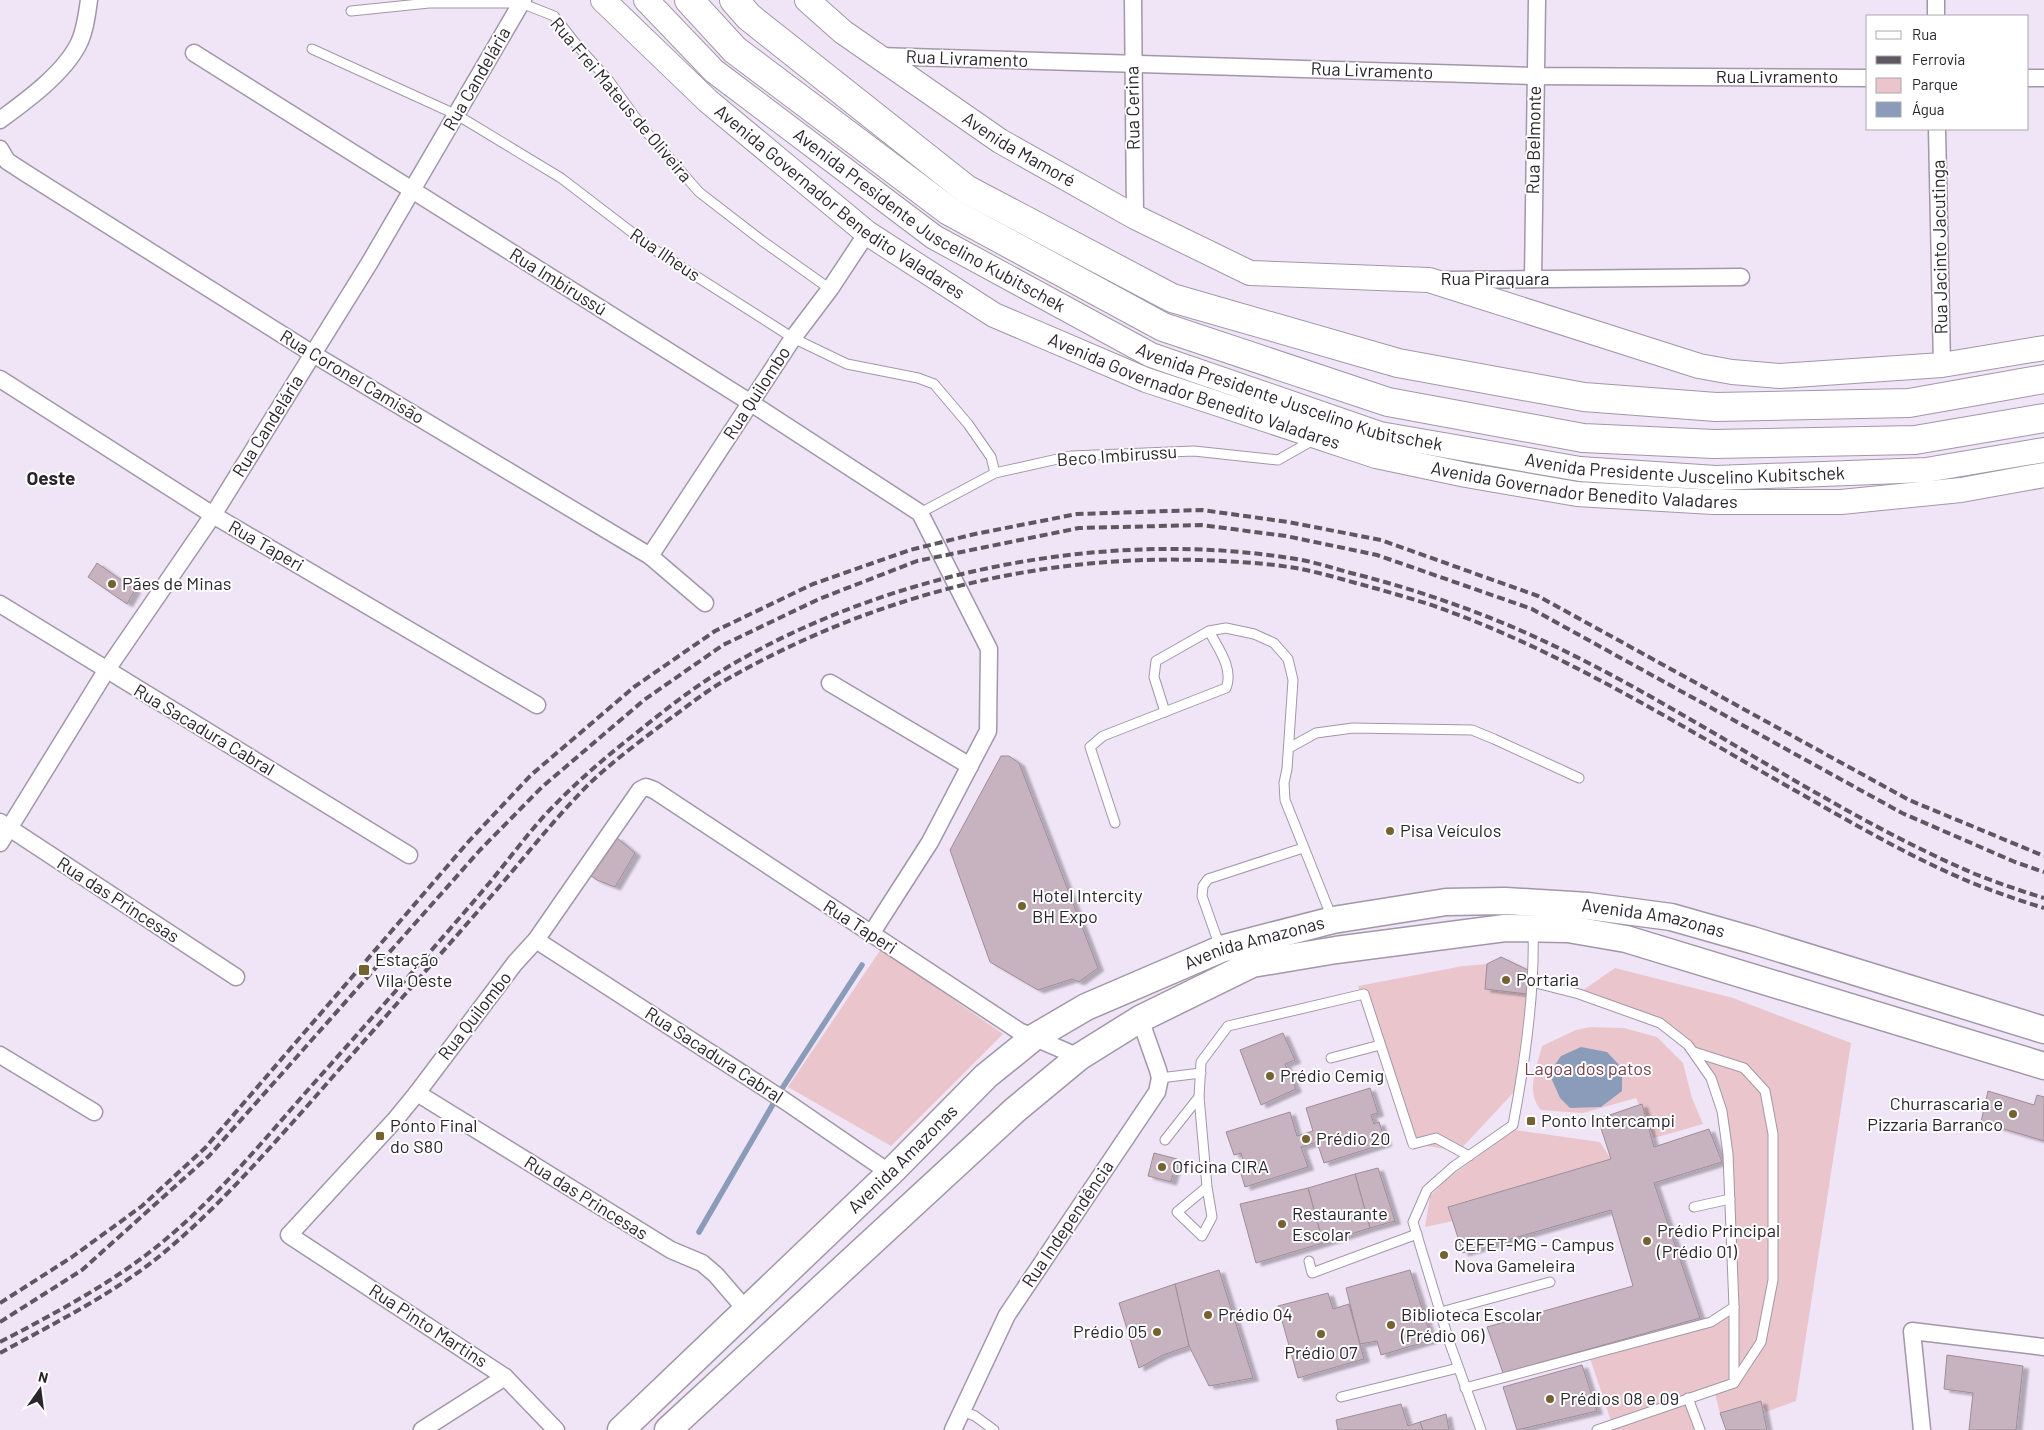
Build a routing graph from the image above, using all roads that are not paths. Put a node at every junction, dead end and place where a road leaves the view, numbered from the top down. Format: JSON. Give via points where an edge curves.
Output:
{"nodes":[{"id":1,"x":89,"y":0,"type":"edge"},
{"id":2,"x":603,"y":0,"type":"edge"},
{"id":3,"x":646,"y":0,"type":"edge"},
{"id":4,"x":689,"y":0,"type":"edge"},
{"id":5,"x":734,"y":0,"type":"edge"},
{"id":6,"x":807,"y":0,"type":"edge"},
{"id":7,"x":1133,"y":0,"type":"edge"},
{"id":8,"x":1537,"y":0,"type":"edge"},
{"id":9,"x":1936,"y":0,"type":"edge"},
{"id":10,"x":522,"y":2,"type":"edge"},
{"id":11,"x":351,"y":11,"type":"dead end"},
{"id":12,"x":1936,"y":15,"type":"edge"},
{"id":13,"x":312,"y":49,"type":"dead end"},
{"id":14,"x":194,"y":52,"type":"dead end"},
{"id":15,"x":876,"y":56,"type":"junction"},
{"id":16,"x":1132,"y":64,"type":"junction"},
{"id":17,"x":1535,"y":76,"type":"junction"},
{"id":18,"x":1866,"y":78,"type":"edge"},
{"id":19,"x":2029,"y":78,"type":"edge"},
{"id":20,"x":2044,"y":78,"type":"edge"},
{"id":21,"x":457,"y":115,"type":"junction"},
{"id":22,"x":0,"y":120,"type":"edge"},
{"id":23,"x":1938,"y":130,"type":"edge"},
{"id":24,"x":0,"y":149,"type":"edge"},
{"id":25,"x":412,"y":191,"type":"junction"},
{"id":26,"x":1135,"y":217,"type":"junction"},
{"id":27,"x":867,"y":233,"type":"junction"},
{"id":28,"x":1250,"y":273,"type":"joint"},
{"id":29,"x":1741,"y":277,"type":"dead end"},
{"id":30,"x":1533,"y":279,"type":"junction"},
{"id":31,"x":1429,"y":280,"type":"junction"},
{"id":32,"x":830,"y":289,"type":"junction"},
{"id":33,"x":794,"y":338,"type":"junction"},
{"id":34,"x":2044,"y":348,"type":"edge"},
{"id":35,"x":313,"y":354,"type":"junction"},
{"id":36,"x":1942,"y":365,"type":"junction"},
{"id":37,"x":0,"y":379,"type":"edge"},
{"id":38,"x":2044,"y":379,"type":"edge"},
{"id":39,"x":751,"y":402,"type":"junction"},
{"id":40,"x":2044,"y":418,"type":"edge"},
{"id":41,"x":1319,"y":437,"type":"junction"},
{"id":42,"x":2044,"y":450,"type":"edge"},
{"id":43,"x":995,"y":473,"type":"junction"},
{"id":44,"x":2044,"y":475,"type":"edge"},
{"id":45,"x":920,"y":513,"type":"junction"},
{"id":46,"x":212,"y":515,"type":"junction"},
{"id":47,"x":650,"y":556,"type":"junction"},
{"id":48,"x":706,"y":603,"type":"dead end"},
{"id":49,"x":0,"y":604,"type":"edge"},
{"id":50,"x":1209,"y":631,"type":"junction"},
{"id":51,"x":106,"y":671,"type":"junction"},
{"id":52,"x":830,"y":683,"type":"dead end"},
{"id":53,"x":537,"y":705,"type":"dead end"},
{"id":54,"x":1165,"y":712,"type":"junction"},
{"id":55,"x":1289,"y":748,"type":"junction"},
{"id":56,"x":970,"y":766,"type":"junction"},
{"id":57,"x":1579,"y":778,"type":"dead end"},
{"id":58,"x":646,"y":787,"type":"joint"},
{"id":59,"x":1115,"y":823,"type":"dead end"},
{"id":60,"x":4,"y":825,"type":"edge"},
{"id":61,"x":0,"y":843,"type":"edge"},
{"id":62,"x":1303,"y":848,"type":"junction"},
{"id":63,"x":409,"y":855,"type":"dead end"},
{"id":64,"x":1333,"y":920,"type":"junction"},
{"id":65,"x":1533,"y":928,"type":"junction"},
{"id":66,"x":871,"y":934,"type":"junction"},
{"id":67,"x":536,"y":940,"type":"junction"},
{"id":68,"x":1221,"y":949,"type":"junction"},
{"id":69,"x":236,"y":977,"type":"dead end"},
{"id":70,"x":1532,"y":982,"type":"junction"},
{"id":71,"x":1140,"y":1019,"type":"junction"},
{"id":72,"x":2044,"y":1030,"type":"edge"},
{"id":73,"x":1033,"y":1038,"type":"junction"},
{"id":74,"x":1380,"y":1045,"type":"junction"},
{"id":75,"x":1694,"y":1052,"type":"junction"},
{"id":76,"x":0,"y":1055,"type":"edge"},
{"id":77,"x":1079,"y":1057,"type":"junction"},
{"id":78,"x":1331,"y":1058,"type":"dead end"},
{"id":79,"x":2044,"y":1066,"type":"edge"},
{"id":80,"x":1201,"y":1073,"type":"junction"},
{"id":81,"x":1160,"y":1078,"type":"junction"},
{"id":82,"x":416,"y":1093,"type":"junction"},
{"id":83,"x":1199,"y":1097,"type":"junction"},
{"id":84,"x":94,"y":1112,"type":"dead end"},
{"id":85,"x":1165,"y":1140,"type":"dead end"},
{"id":86,"x":1469,"y":1156,"type":"junction"},
{"id":87,"x":890,"y":1173,"type":"junction"},
{"id":88,"x":1207,"y":1187,"type":"junction"},
{"id":89,"x":1730,"y":1198,"type":"junction"},
{"id":90,"x":1694,"y":1207,"type":"dead end"},
{"id":91,"x":1417,"y":1234,"type":"junction"},
{"id":92,"x":289,"y":1235,"type":"joint"},
{"id":93,"x":1309,"y":1261,"type":"dead end"},
{"id":94,"x":1550,"y":1282,"type":"dead end"},
{"id":95,"x":1734,"y":1307,"type":"junction"},
{"id":96,"x":747,"y":1311,"type":"junction"},
{"id":97,"x":1440,"y":1312,"type":"junction"},
{"id":98,"x":2044,"y":1347,"type":"edge"},
{"id":99,"x":1458,"y":1368,"type":"junction"},
{"id":100,"x":505,"y":1377,"type":"junction"},
{"id":101,"x":1734,"y":1383,"type":"junction"},
{"id":102,"x":1465,"y":1388,"type":"junction"},
{"id":103,"x":1341,"y":1397,"type":"dead end"},
{"id":104,"x":1688,"y":1398,"type":"junction"},
{"id":105,"x":962,"y":1411,"type":"junction"},
{"id":106,"x":422,"y":1430,"type":"edge"},
{"id":107,"x":556,"y":1430,"type":"edge"},
{"id":108,"x":621,"y":1430,"type":"edge"},
{"id":109,"x":668,"y":1430,"type":"edge"},
{"id":110,"x":953,"y":1430,"type":"edge"},
{"id":111,"x":994,"y":1430,"type":"edge"},
{"id":112,"x":1481,"y":1430,"type":"edge"},
{"id":113,"x":1597,"y":1430,"type":"edge"},
{"id":114,"x":1700,"y":1430,"type":"edge"},
{"id":115,"x":1922,"y":1430,"type":"edge"}],
"edges":[{"from":1,"to":22,"type":"street","via":[[79,45],[63,67]]},
{"from":2,"to":27,"type":"street","name":"Avenida Governador Benedito Valadares","via":[[708,101]]},
{"from":3,"to":42,"type":"street","name":"Avenida Presidente Juscelino Kubitschek","via":[[714,71],[934,237],[1151,355],[1380,434],[1580,469],[1716,478],[1926,470]]},
{"from":4,"to":40,"type":"highway","name":"Avenida Presidente Juscelino Kubitschek","via":[[735,50],[949,211],[1163,327],[1388,402],[1583,438],[1714,444],[1915,440]]},
{"from":5,"to":38,"type":"highway","via":[[749,17],[966,189],[1172,298],[1398,363],[1584,397],[1716,408],[1909,403]]},
{"from":6,"to":15,"type":"street","name":"Avenida Mamoré"},
{"from":7,"to":16,"type":"street","name":"Rua Cerina"},
{"from":8,"to":17,"type":"street","name":"Rua Belmonte"},
{"from":9,"to":12,"type":"street"},
{"from":10,"to":11,"type":"lane","name":"Rua Frei Mateus de Oliveira","via":[[429,3]]},
{"from":10,"to":21,"type":"street","name":"Rua Candelária"},
{"from":10,"to":32,"type":"lane","name":"Rua Frei Mateus de Oliveira","via":[[554,16],[610,81],[643,128],[699,192]]},
{"from":13,"to":21,"type":"lane","name":"Rua Ilheus"},
{"from":14,"to":25,"type":"street","name":"Rua Imbirussú"},
{"from":15,"to":16,"type":"street","name":"Rua Livramento"},
{"from":15,"to":26,"type":"street","name":"Avenida Mamoré","via":[[1000,141]]},
{"from":16,"to":17,"type":"street","name":"Rua Livramento"},
{"from":16,"to":26,"type":"street","name":"Rua Cerina"},
{"from":17,"to":18,"type":"street","name":"Rua Livramento"},
{"from":17,"to":30,"type":"street","name":"Rua Belmonte"},
{"from":19,"to":20,"type":"street"},
{"from":21,"to":25,"type":"street","name":"Rua Candelária"},
{"from":21,"to":33,"type":"lane","name":"Rua Ilheus","via":[[561,178],[655,250]]},
{"from":23,"to":36,"type":"street","name":"Rua Jacinto Jacutinga"},
{"from":24,"to":35,"type":"street","name":"Rua Coronel Camisão","via":[[7,161]]},
{"from":25,"to":35,"type":"street","name":"Rua Candelária"},
{"from":25,"to":39,"type":"street","name":"Rua Imbirussú"},
{"from":26,"to":28,"type":"street","name":"Avenida Mamoré"},
{"from":27,"to":32,"type":"street","name":"Rua Quilombo"},
{"from":27,"to":41,"type":"street","name":"Avenida Governador Benedito Valadares","via":[[994,315],[1146,380]]},
{"from":28,"to":31,"type":"street","name":"Rua Piraquara"},
{"from":29,"to":30,"type":"street","name":"Rua Piraquara"},
{"from":30,"to":31,"type":"street","name":"Rua Piraquara"},
{"from":31,"to":36,"type":"street","via":[[1699,366],[1732,372],[1780,376]]},
{"from":32,"to":33,"type":"street","name":"Rua Quilombo"},
{"from":33,"to":39,"type":"street","name":"Rua Quilombo"},
{"from":33,"to":43,"type":"lane","name":"Rua Ilheus","via":[[847,364],[934,384],[991,457]]},
{"from":34,"to":36,"type":"street"},
{"from":35,"to":46,"type":"street","name":"Rua Candelária"},
{"from":35,"to":47,"type":"street","name":"Rua Coronel Camisão"},
{"from":37,"to":46,"type":"street","name":"Rua Taperi"},
{"from":39,"to":45,"type":"street","name":"Rua Imbirussú"},
{"from":39,"to":47,"type":"street","name":"Rua Quilombo"},
{"from":41,"to":43,"type":"lane","name":"Beco Imbirussu","via":[[1278,460],[1194,452],[1071,456]]},
{"from":41,"to":44,"type":"street","name":"Avenida Governador Benedito Valadares","via":[[1376,456],[1568,493],[1713,502],[1841,502],[1961,490]]},
{"from":43,"to":45,"type":"lane","name":"Beco Imbirussu"},
{"from":45,"to":56,"type":"street","via":[[989,649],[988,731]]},
{"from":46,"to":51,"type":"street","name":"Rua Candelária"},
{"from":46,"to":53,"type":"street","name":"Rua Taperi"},
{"from":47,"to":48,"type":"street","name":"Rua Coronel Camisão"},
{"from":49,"to":51,"type":"street","name":"Rua Sacadura Cabral"},
{"from":50,"to":54,"type":"lane","via":[[1156,661],[1154,677]]},
{"from":50,"to":54,"type":"lane","via":[[1228,670],[1230,678],[1226,688]]},
{"from":50,"to":55,"type":"lane","via":[[1226,628],[1254,634],[1274,643],[1288,659],[1293,680]]},
{"from":51,"to":60,"type":"street","name":"Rua Candelária"},
{"from":51,"to":63,"type":"street","name":"Rua Sacadura Cabral"},
{"from":52,"to":56,"type":"street"},
{"from":54,"to":59,"type":"lane","via":[[1103,736],[1090,747]]},
{"from":55,"to":57,"type":"lane","via":[[1316,733],[1353,728],[1472,730]]},
{"from":55,"to":62,"type":"lane","via":[[1285,800]]},
{"from":56,"to":66,"type":"street","via":[[930,842]]},
{"from":58,"to":66,"type":"street","name":"Rua Taperi"},
{"from":58,"to":67,"type":"street","name":"Rua Quilombo","via":[[640,790]]},
{"from":60,"to":61,"type":"street","name":"Rua Candelária"},
{"from":60,"to":69,"type":"street","name":"Rua das Princesas"},
{"from":62,"to":64,"type":"lane"},
{"from":62,"to":68,"type":"lane","via":[[1208,879],[1202,896]]},
{"from":64,"to":68,"type":"main road","name":"Avenida Amazonas"},
{"from":64,"to":72,"type":"main road","name":"Avenida Amazonas","via":[[1446,902],[1497,901],[1588,906],[1671,917]]},
{"from":65,"to":70,"type":"lane"},
{"from":65,"to":71,"type":"main road","name":"Avenida Amazonas","via":[[1496,929],[1252,964]]},
{"from":65,"to":79,"type":"main road","name":"Avenida Amazonas","via":[[1568,929],[1626,939]]},
{"from":66,"to":73,"type":"street","name":"Rua Taperi"},
{"from":67,"to":82,"type":"street","name":"Rua Quilombo"},
{"from":67,"to":87,"type":"street","name":"Rua Sacadura Cabral"},
{"from":68,"to":73,"type":"main road","name":"Avenida Amazonas","via":[[1086,1007]]},
{"from":70,"to":75,"type":"lane","via":[[1579,994],[1660,1023]]},
{"from":70,"to":86,"type":"lane","via":[[1522,1082],[1513,1125]]},
{"from":71,"to":77,"type":"main road","name":"Avenida Amazonas"},
{"from":71,"to":81,"type":"street"},
{"from":73,"to":77,"type":"street","name":"Rua Taperi"},
{"from":73,"to":87,"type":"main road","name":"Avenida Amazonas","via":[[986,1076]]},
{"from":74,"to":78,"type":"lane"},
{"from":74,"to":80,"type":"lane","via":[[1364,994],[1228,1026],[1202,1062]]},
{"from":74,"to":86,"type":"lane","via":[[1413,1144],[1436,1138]]},
{"from":75,"to":89,"type":"lane","via":[[1711,1078],[1722,1111]]},
{"from":75,"to":101,"type":"lane","via":[[1744,1068],[1764,1091],[1773,1134],[1773,1280],[1761,1342]]},
{"from":76,"to":84,"type":"street"},
{"from":77,"to":109,"type":"main road","name":"Avenida Amazonas","via":[[1015,1110]]},
{"from":80,"to":81,"type":"lane"},
{"from":80,"to":83,"type":"lane"},
{"from":81,"to":105,"type":"street","name":"Rua Independência","via":[[1157,1092],[1007,1315]]},
{"from":82,"to":92,"type":"street","name":"Rua Quilombo"},
{"from":82,"to":96,"type":"street","name":"Rua das Princesas","via":[[671,1250],[702,1263]]},
{"from":83,"to":85,"type":"lane"},
{"from":83,"to":88,"type":"lane"},
{"from":86,"to":91,"type":"lane","via":[[1427,1190],[1414,1222]]},
{"from":87,"to":96,"type":"main road","name":"Avenida Amazonas"},
{"from":88,"to":88,"type":"lane","via":[[1177,1212],[1202,1236],[1212,1217]]},
{"from":89,"to":90,"type":"lane"},
{"from":89,"to":95,"type":"lane"},
{"from":91,"to":93,"type":"lane","via":[[1312,1273]]},
{"from":91,"to":97,"type":"lane"},
{"from":92,"to":100,"type":"street","name":"Rua Pinto Martins"},
{"from":94,"to":97,"type":"lane"},
{"from":95,"to":101,"type":"lane"},
{"from":95,"to":102,"type":"lane","via":[[1711,1322]]},
{"from":96,"to":108,"type":"main road","name":"Avenida Amazonas"},
{"from":97,"to":99,"type":"lane"},
{"from":98,"to":115,"type":"street","via":[[1912,1331]]},
{"from":99,"to":102,"type":"lane"},
{"from":99,"to":103,"type":"lane"},
{"from":100,"to":106,"type":"street"},
{"from":100,"to":107,"type":"street","name":"Rua Pinto Martins"},
{"from":101,"to":104,"type":"lane"},
{"from":102,"to":112,"type":"lane"},
{"from":104,"to":113,"type":"lane"},
{"from":104,"to":114,"type":"lane"},
{"from":105,"to":110,"type":"street","name":"Rua Independência"},
{"from":105,"to":111,"type":"lane"}]}
